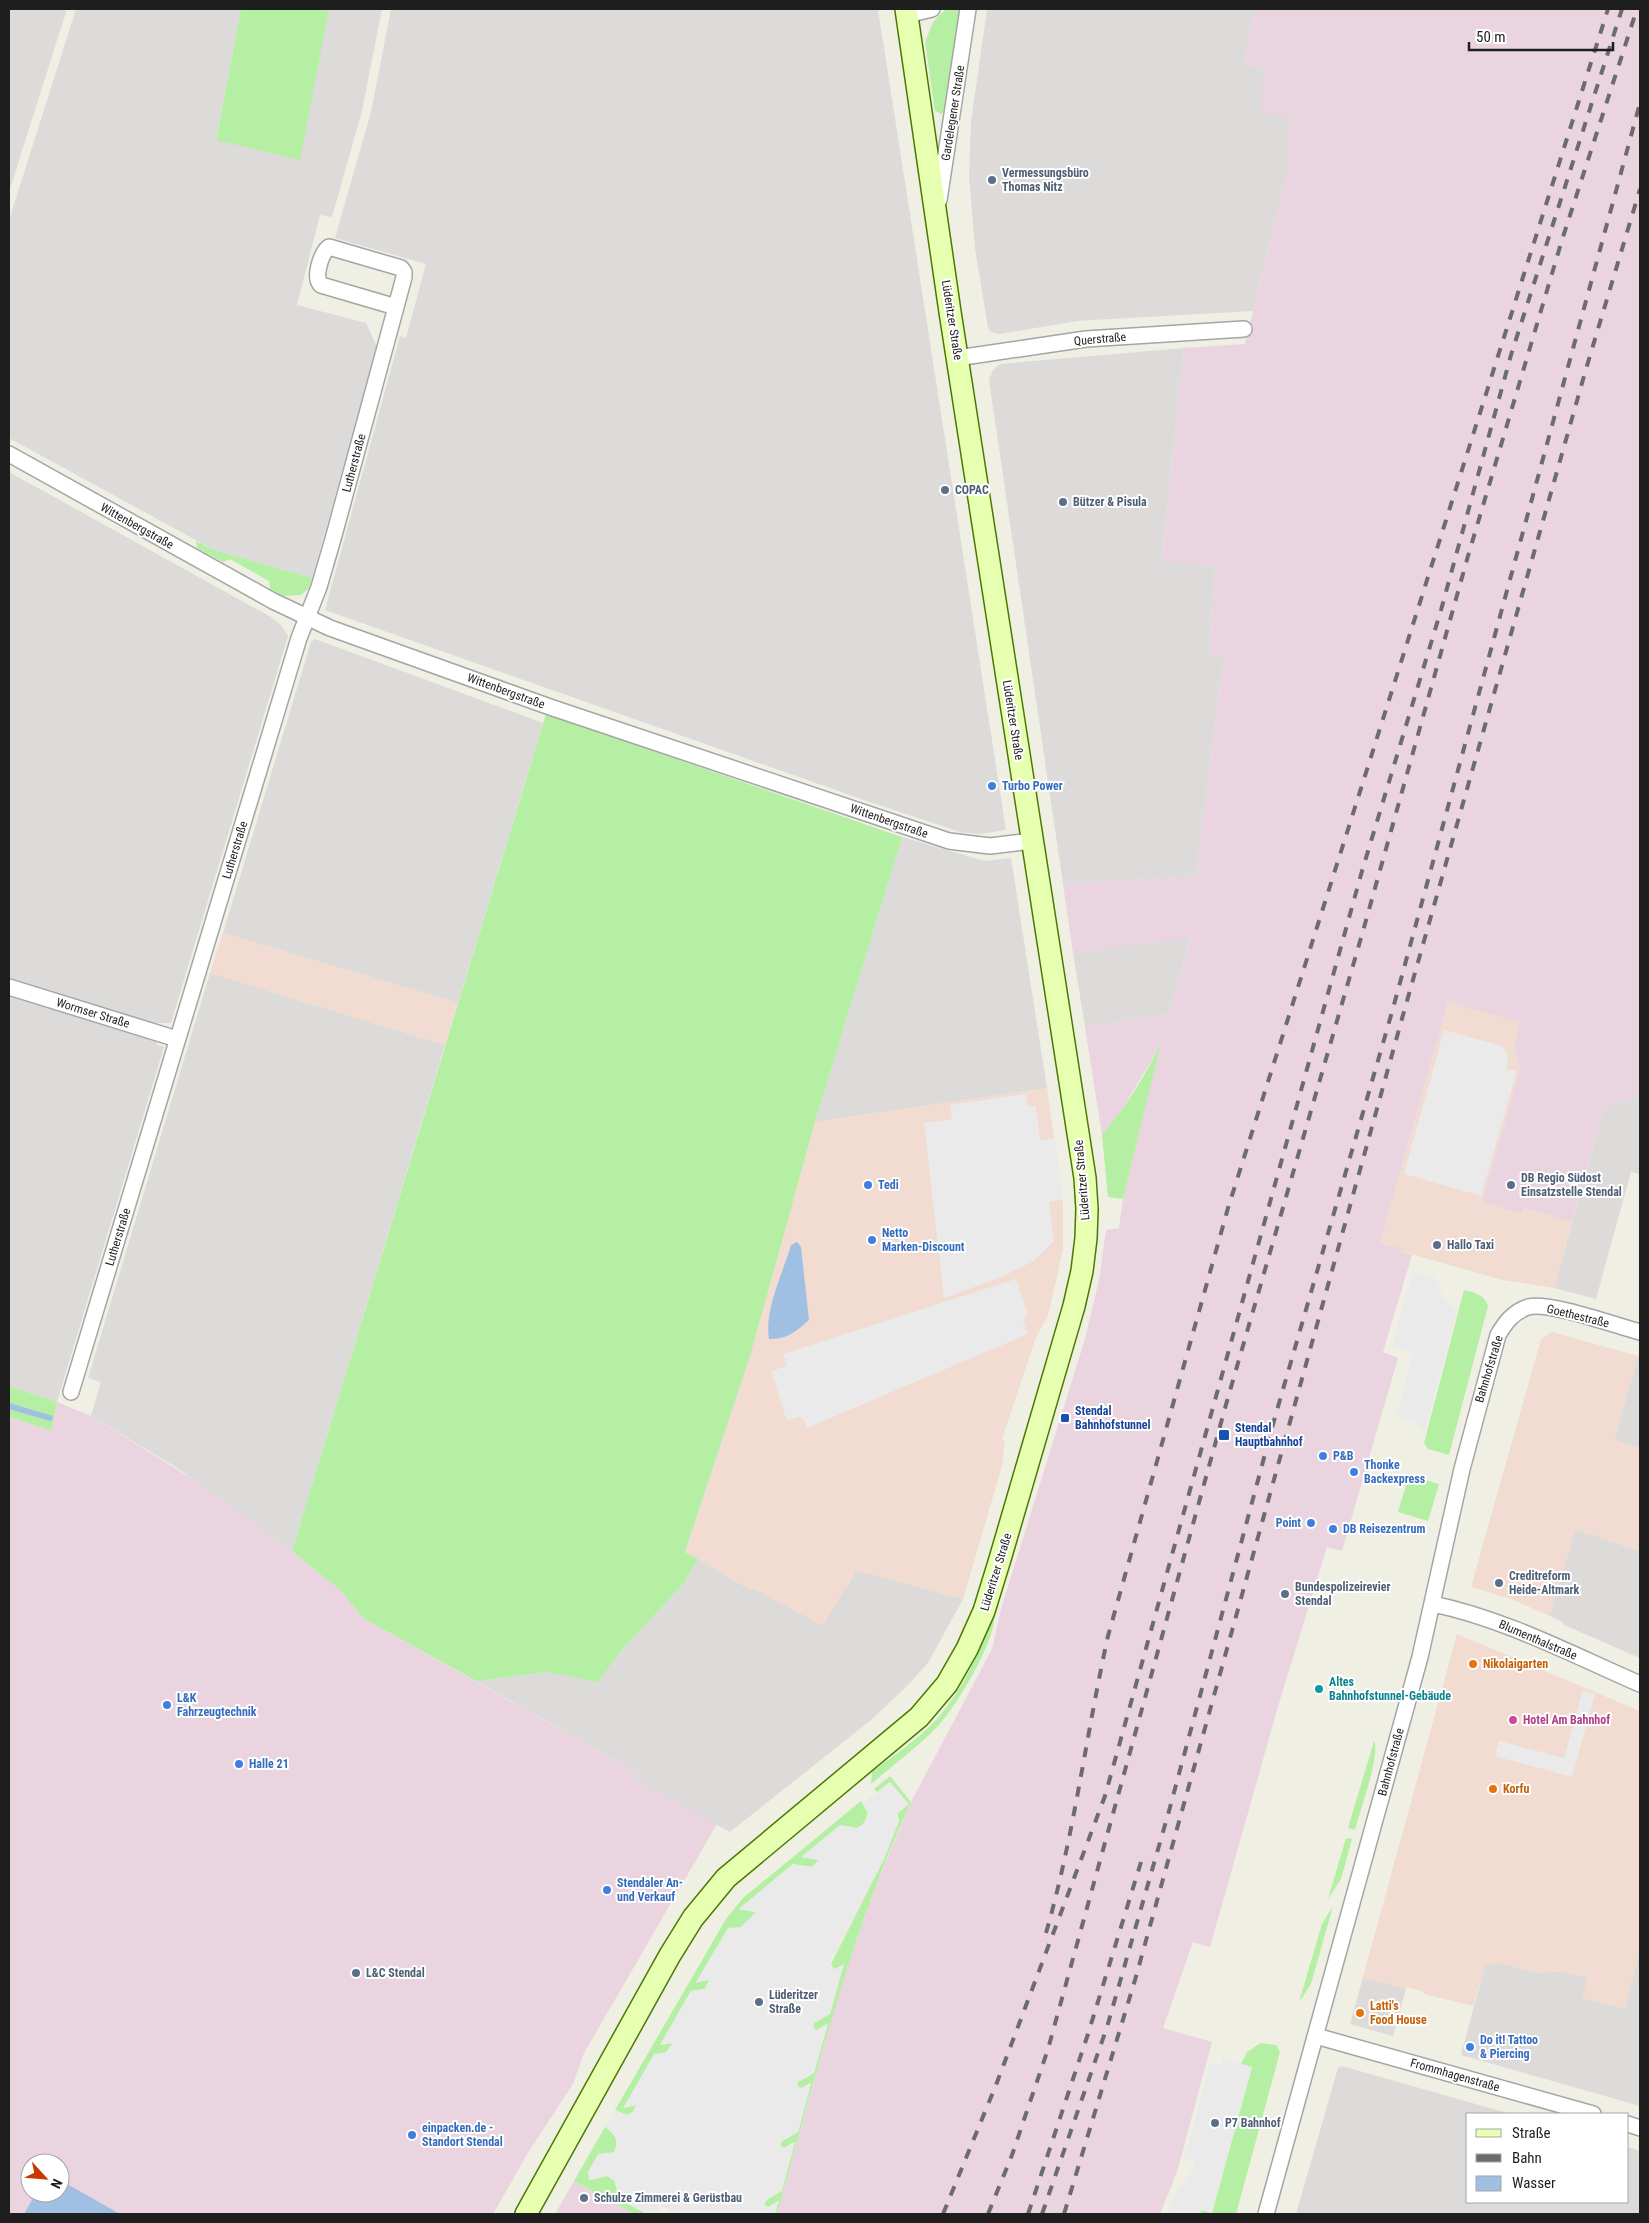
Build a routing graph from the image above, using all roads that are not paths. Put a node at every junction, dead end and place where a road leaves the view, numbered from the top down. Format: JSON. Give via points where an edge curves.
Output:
{"nodes":[{"id":1,"x":932,"y":9,"type":"edge"},
{"id":2,"x":968,"y":9,"type":"edge"},
{"id":3,"x":907,"y":12,"type":"edge"},
{"id":4,"x":937,"y":216,"type":"junction"},
{"id":5,"x":396,"y":306,"type":"junction"},
{"id":6,"x":1244,"y":329,"type":"dead end"},
{"id":7,"x":958,"y":358,"type":"junction"},
{"id":8,"x":9,"y":454,"type":"edge"},
{"id":9,"x":306,"y":618,"type":"junction"},
{"id":10,"x":1032,"y":841,"type":"junction"},
{"id":11,"x":9,"y":986,"type":"edge"},
{"id":12,"x":177,"y":1039,"type":"junction"},
{"id":13,"x":1516,"y":1313,"type":"joint"},
{"id":14,"x":1640,"y":1332,"type":"edge"},
{"id":15,"x":71,"y":1392,"type":"dead end"},
{"id":16,"x":1433,"y":1604,"type":"junction"},
{"id":17,"x":1640,"y":1684,"type":"edge"},
{"id":18,"x":1316,"y":2036,"type":"junction"},
{"id":19,"x":1589,"y":2113,"type":"edge"},
{"id":20,"x":526,"y":2214,"type":"edge"},
{"id":21,"x":1266,"y":2214,"type":"edge"}],
"edges":[{"from":1,"to":3,"type":"street"},
{"from":2,"to":4,"type":"street","name":"Gardelegener Straße"},
{"from":3,"to":4,"type":"main road","name":"Lüderitzer Straße"},
{"from":4,"to":7,"type":"main road","name":"Lüderitzer Straße"},
{"from":5,"to":5,"type":"street","name":"Lutherstraße","via":[[321,285],[317,278],[326,248],[401,268],[404,277]]},
{"from":5,"to":9,"type":"street","name":"Lutherstraße","via":[[333,539]]},
{"from":6,"to":7,"type":"street","name":"Querstraße","via":[[1086,339]]},
{"from":7,"to":10,"type":"main road","name":"Lüderitzer Straße"},
{"from":8,"to":9,"type":"street","name":"Wittenbergstraße"},
{"from":9,"to":10,"type":"street","name":"Wittenbergstraße","via":[[550,707],[925,834],[969,845]]},
{"from":9,"to":12,"type":"street","name":"Lutherstraße"},
{"from":10,"to":20,"type":"main road","name":"Lüderitzer Straße","via":[[1085,1178],[1086,1238],[1074,1306],[984,1611],[968,1649],[951,1677],[919,1718],[750,1856],[693,1918]]},
{"from":11,"to":12,"type":"street","name":"Wormser Straße"},
{"from":12,"to":15,"type":"street","name":"Lutherstraße"},
{"from":13,"to":14,"type":"street","name":"Goethestraße","via":[[1529,1307],[1542,1307]]},
{"from":13,"to":16,"type":"street","name":"Bahnhofstraße","via":[[1507,1321],[1495,1345],[1462,1469]]},
{"from":16,"to":17,"type":"street","name":"Blumenthalstraße","via":[[1498,1622]]},
{"from":16,"to":18,"type":"street","name":"Bahnhofstraße"},
{"from":18,"to":19,"type":"street","name":"Frommhagenstraße"},
{"from":18,"to":21,"type":"street","name":"Bahnhofstraße"}]}
